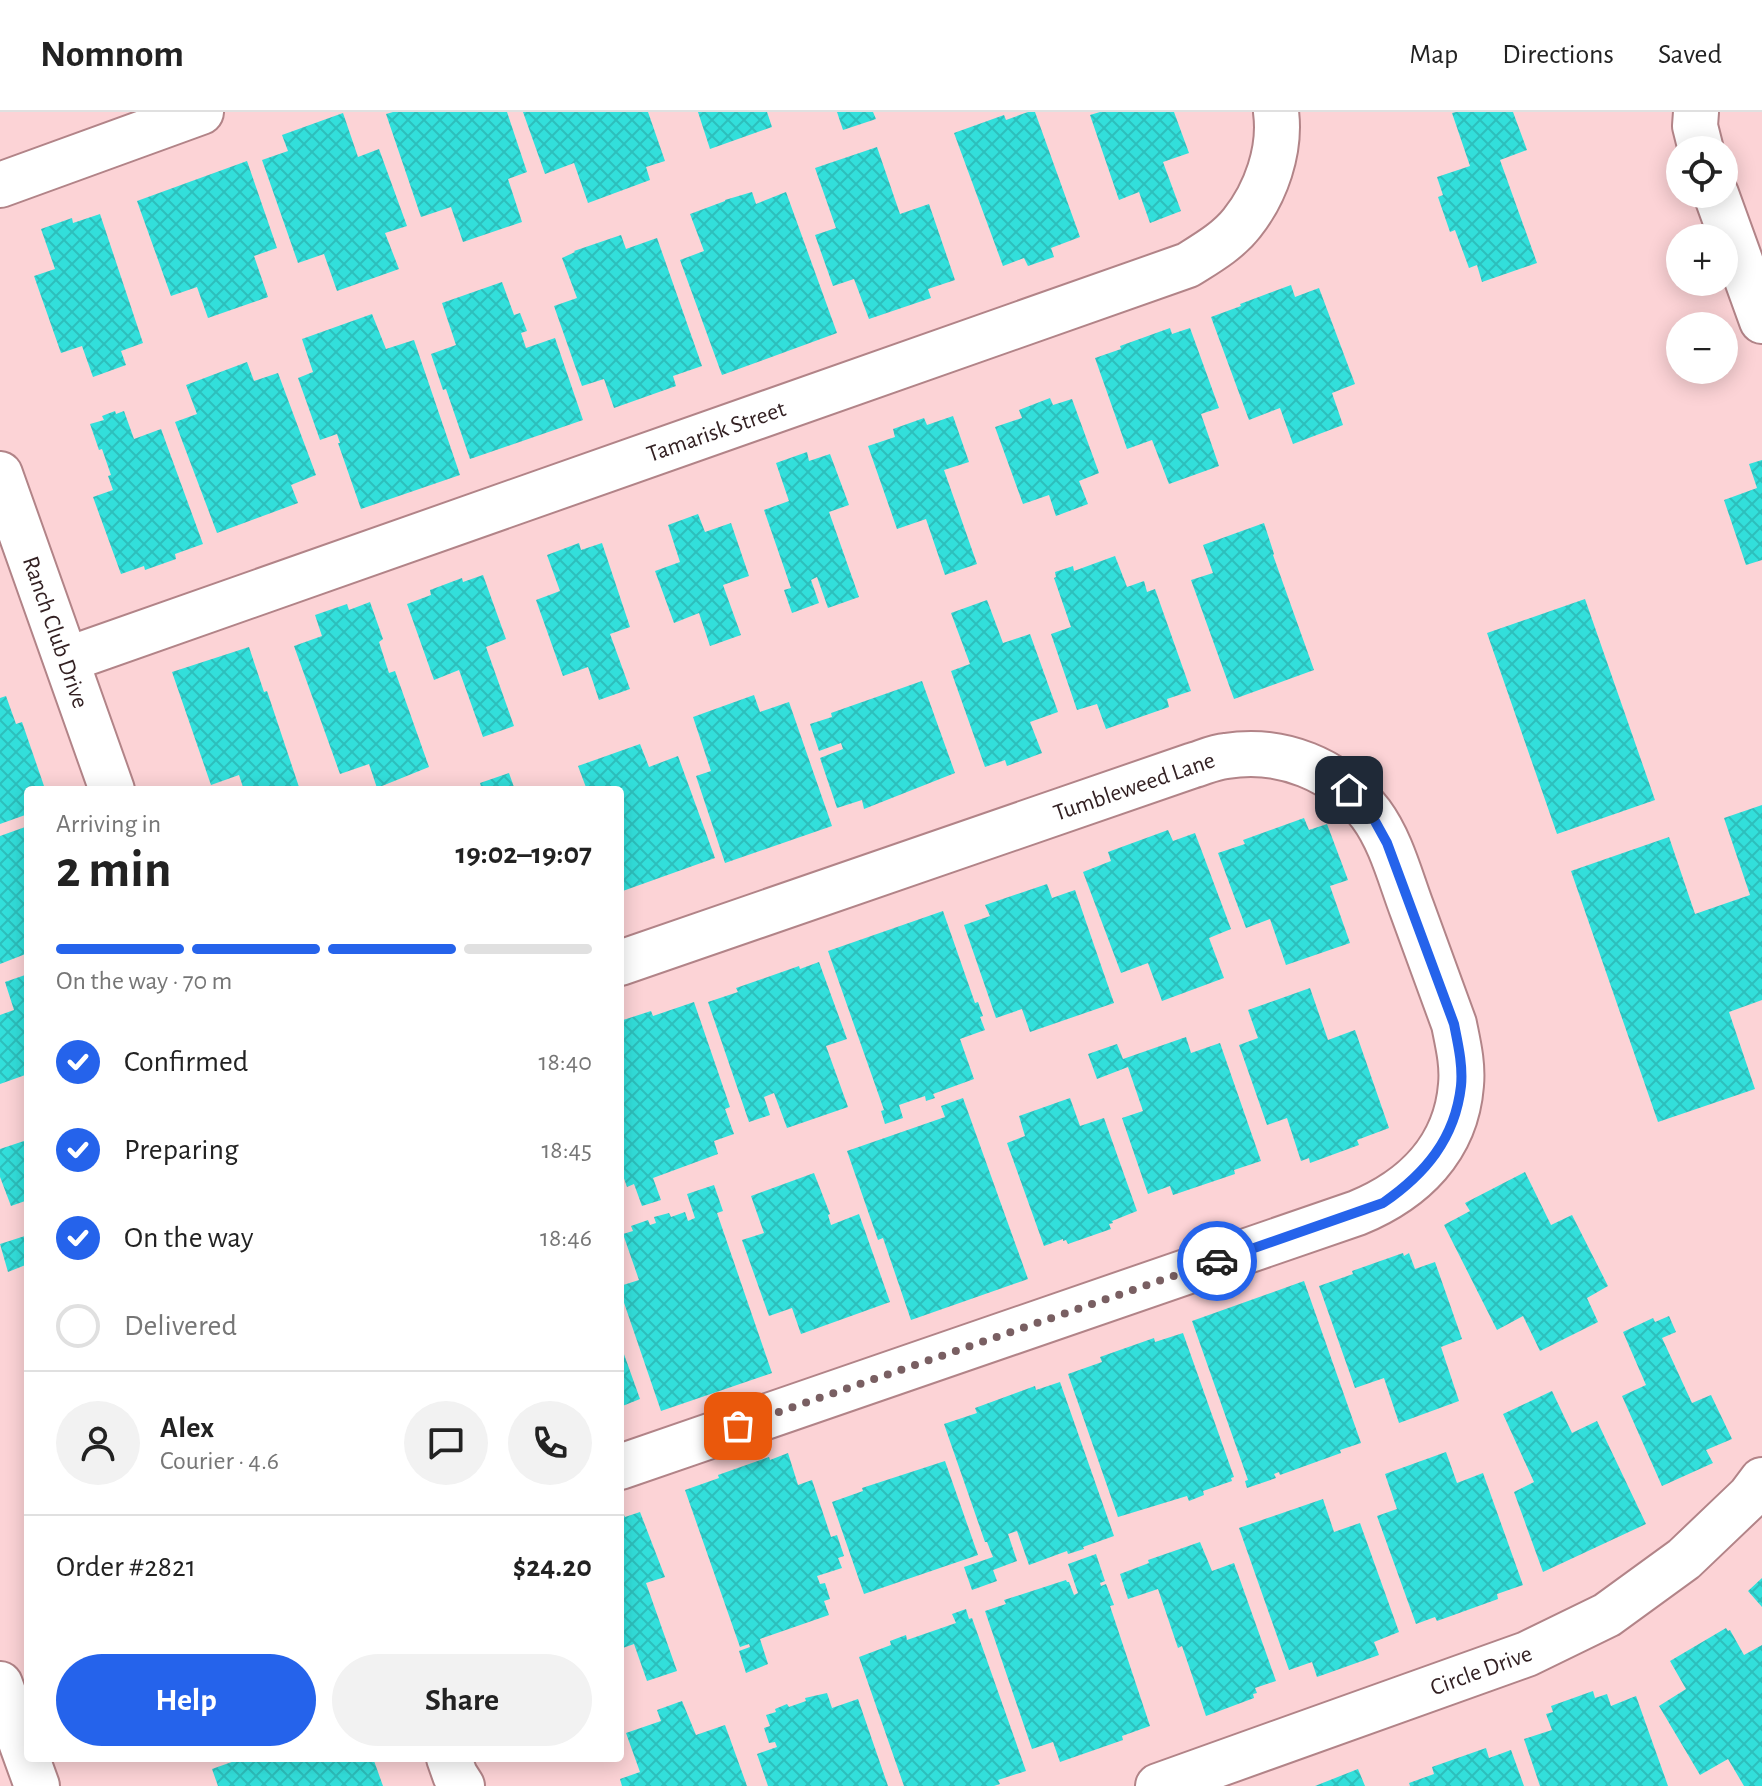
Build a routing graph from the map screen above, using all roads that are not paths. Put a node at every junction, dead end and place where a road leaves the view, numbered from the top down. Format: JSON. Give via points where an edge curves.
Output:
{"nodes":[{"id":1,"x":201,"y":112,"type":"edge"},
{"id":2,"x":1276,"y":112,"type":"edge"},
{"id":3,"x":1696,"y":112,"type":"edge"},
{"id":4,"x":1698,"y":136,"type":"edge"},
{"id":5,"x":0,"y":185,"type":"edge"},
{"id":6,"x":1721,"y":208,"type":"edge"},
{"id":7,"x":1762,"y":321,"type":"edge"},
{"id":8,"x":0,"y":474,"type":"edge"},
{"id":9,"x":66,"y":660,"type":"junction"},
{"id":10,"x":111,"y":786,"type":"edge"},
{"id":11,"x":624,"y":962,"type":"edge"},
{"id":12,"x":624,"y":1466,"type":"edge"},
{"id":13,"x":1762,"y":1480,"type":"edge"},
{"id":14,"x":0,"y":1684,"type":"edge"},
{"id":15,"x":24,"y":1750,"type":"edge"},
{"id":16,"x":28,"y":1762,"type":"edge"},
{"id":17,"x":450,"y":1762,"type":"edge"},
{"id":18,"x":37,"y":1786,"type":"edge"},
{"id":19,"x":462,"y":1786,"type":"edge"},
{"id":20,"x":1158,"y":1786,"type":"edge"}],
"edges":[{"from":1,"to":5,"type":"street"},
{"from":2,"to":9,"type":"street","name":"Tamarisk Street","via":[[1273,161],[1260,196],[1217,247],[1188,265]]},
{"from":3,"to":4,"type":"street"},
{"from":6,"to":7,"type":"street"},
{"from":8,"to":9,"type":"street","name":"Ranch Club Drive"},
{"from":9,"to":10,"type":"street","name":"Ranch Club Drive"},
{"from":11,"to":12,"type":"street","name":"Tumbleweed Lane","via":[[1191,766],[1258,753],[1293,759],[1323,772],[1371,814],[1387,843],[1454,1024],[1461,1085],[1443,1144],[1427,1167],[1383,1203]]},
{"from":13,"to":20,"type":"street","name":"Circle Drive","via":[[1684,1559],[1607,1615],[1527,1654]]},
{"from":14,"to":15,"type":"street"},
{"from":16,"to":18,"type":"street"},
{"from":17,"to":19,"type":"street"}]}
